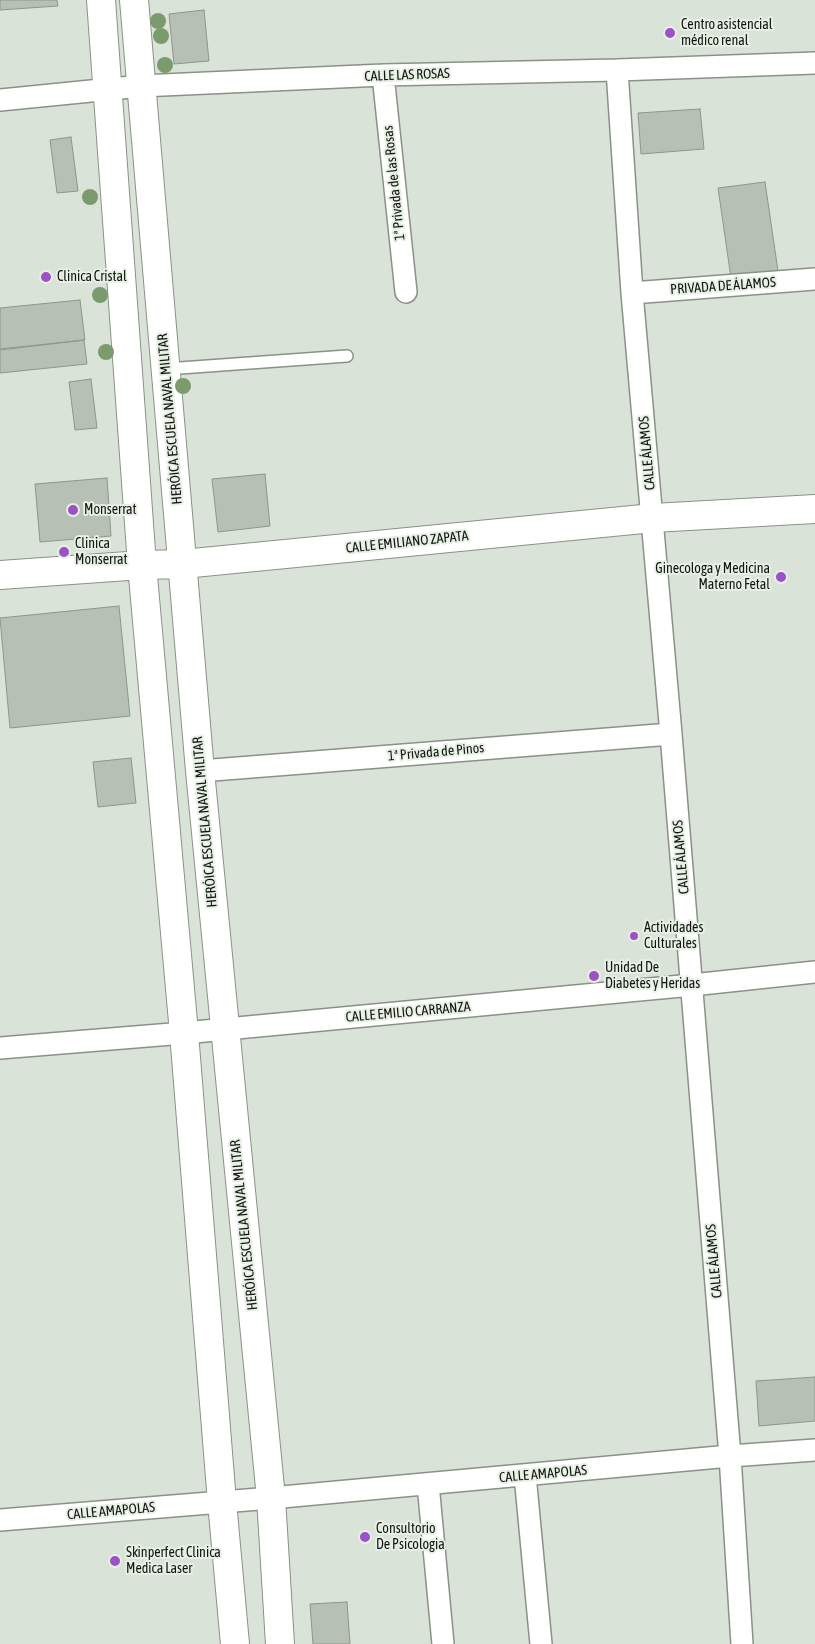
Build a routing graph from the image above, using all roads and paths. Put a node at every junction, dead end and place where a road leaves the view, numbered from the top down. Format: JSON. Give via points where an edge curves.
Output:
{"nodes":[{"id":1,"x":101,"y":0,"type":"edge"},
{"id":2,"x":134,"y":0,"type":"edge"},
{"id":3,"x":815,"y":63,"type":"edge"},
{"id":4,"x":617,"y":70,"type":"junction"},
{"id":5,"x":383,"y":75,"type":"junction"},
{"id":6,"x":141,"y":86,"type":"junction"},
{"id":7,"x":108,"y":90,"type":"junction"},
{"id":8,"x":0,"y":100,"type":"edge"},
{"id":9,"x":815,"y":279,"type":"edge"},
{"id":10,"x":406,"y":292,"type":"dead end"},
{"id":11,"x":632,"y":293,"type":"junction"},
{"id":12,"x":346,"y":356,"type":"dead end"},
{"id":13,"x":166,"y":370,"type":"junction"},
{"id":14,"x":815,"y":509,"type":"edge"},
{"id":15,"x":653,"y":518,"type":"junction"},
{"id":16,"x":183,"y":564,"type":"junction"},
{"id":17,"x":142,"y":565,"type":"junction"},
{"id":18,"x":0,"y":575,"type":"edge"},
{"id":19,"x":671,"y":734,"type":"junction"},
{"id":20,"x":200,"y":771,"type":"junction"},
{"id":21,"x":815,"y":972,"type":"edge"},
{"id":22,"x":692,"y":985,"type":"junction"},
{"id":23,"x":224,"y":1030,"type":"junction"},
{"id":24,"x":184,"y":1034,"type":"junction"},
{"id":25,"x":0,"y":1048,"type":"edge"},
{"id":26,"x":815,"y":1450,"type":"edge"},
{"id":27,"x":730,"y":1456,"type":"junction"},
{"id":28,"x":525,"y":1475,"type":"junction"},
{"id":29,"x":428,"y":1484,"type":"junction"},
{"id":30,"x":271,"y":1498,"type":"junction"},
{"id":31,"x":222,"y":1502,"type":"junction"},
{"id":32,"x":0,"y":1520,"type":"edge"},
{"id":33,"x":235,"y":1644,"type":"edge"},
{"id":34,"x":280,"y":1644,"type":"edge"},
{"id":35,"x":443,"y":1644,"type":"edge"},
{"id":36,"x":541,"y":1644,"type":"edge"},
{"id":37,"x":742,"y":1644,"type":"edge"}],
"edges":[{"from":1,"to":7,"type":"street"},
{"from":2,"to":6,"type":"street","name":"HERÓICA ESCUELA NAVAL MILITAR"},
{"from":3,"to":4,"type":"street","name":"CALLE LAS ROSAS"},
{"from":4,"to":5,"type":"street","name":"CALLE LAS ROSAS"},
{"from":4,"to":11,"type":"street","name":"CALLE ÁLAMOS"},
{"from":5,"to":6,"type":"street","name":"CALLE LAS ROSAS"},
{"from":5,"to":10,"type":"street","name":"1ª Privada de las Rosas"},
{"from":6,"to":7,"type":"street","name":"CALLE LAS ROSAS"},
{"from":6,"to":13,"type":"street","name":"HERÓICA ESCUELA NAVAL MILITAR"},
{"from":7,"to":8,"type":"street","name":"CALLE LAS ROSAS"},
{"from":7,"to":17,"type":"street"},
{"from":9,"to":11,"type":"street","name":"PRIVADA DE ÁLAMOS"},
{"from":11,"to":15,"type":"street","name":"CALLE ÁLAMOS"},
{"from":12,"to":13,"type":"lane"},
{"from":13,"to":16,"type":"street","name":"HERÓICA ESCUELA NAVAL MILITAR"},
{"from":14,"to":15,"type":"street","name":"CALLE EMILIANO ZAPATA"},
{"from":15,"to":16,"type":"street","name":"CALLE EMILIANO ZAPATA"},
{"from":15,"to":19,"type":"street","name":"CALLE ÁLAMOS"},
{"from":16,"to":17,"type":"street","name":"CALLE EMILIANO ZAPATA"},
{"from":16,"to":20,"type":"street","name":"HERÓICA ESCUELA NAVAL MILITAR"},
{"from":17,"to":18,"type":"street","name":"CALLE EMILIANO ZAPATA"},
{"from":17,"to":24,"type":"street"},
{"from":19,"to":20,"type":"street","name":"1ª Privada de Pinos"},
{"from":19,"to":22,"type":"street","name":"CALLE ÁLAMOS"},
{"from":20,"to":23,"type":"street","name":"HERÓICA ESCUELA NAVAL MILITAR"},
{"from":21,"to":22,"type":"street","name":"CALLE EMILIO CARRANZA"},
{"from":22,"to":23,"type":"street","name":"CALLE EMILIO CARRANZA"},
{"from":22,"to":27,"type":"street","name":"CALLE ÁLAMOS"},
{"from":23,"to":24,"type":"street","name":"CALLE EMILIO CARRANZA"},
{"from":23,"to":30,"type":"street","name":"HERÓICA ESCUELA NAVAL MILITAR"},
{"from":24,"to":25,"type":"street","name":"CALLE EMILIO CARRANZA"},
{"from":24,"to":31,"type":"street"},
{"from":26,"to":27,"type":"street","name":"CALLE AMAPOLAS"},
{"from":27,"to":28,"type":"street","name":"CALLE AMAPOLAS"},
{"from":27,"to":37,"type":"street","name":"CALLE ÁLAMOS"},
{"from":28,"to":29,"type":"street","name":"CALLE AMAPOLAS"},
{"from":28,"to":36,"type":"street"},
{"from":29,"to":30,"type":"street","name":"CALLE AMAPOLAS"},
{"from":29,"to":35,"type":"street"},
{"from":30,"to":31,"type":"street","name":"CALLE AMAPOLAS"},
{"from":30,"to":34,"type":"street","name":"HERÓICA ESCUELA NAVAL MILITAR"},
{"from":31,"to":32,"type":"street","name":"CALLE AMAPOLAS"},
{"from":31,"to":33,"type":"street"}]}
